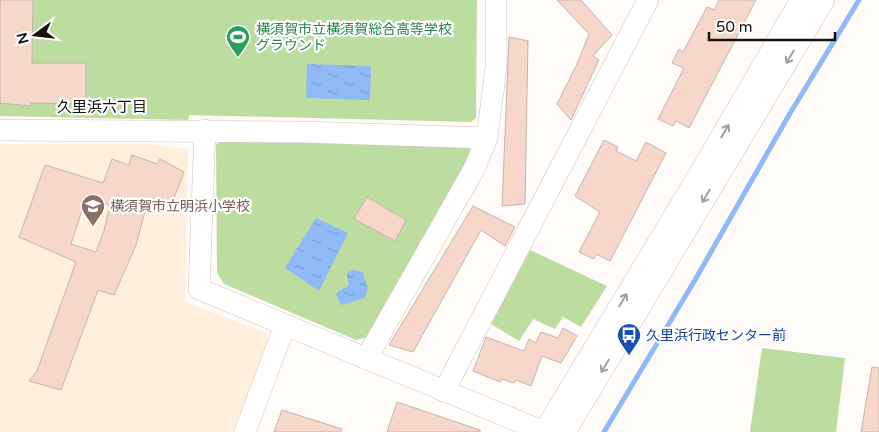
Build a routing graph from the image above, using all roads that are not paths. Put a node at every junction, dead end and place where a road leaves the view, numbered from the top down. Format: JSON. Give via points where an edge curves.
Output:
{"nodes":[{"id":1,"x":496,"y":0,"type":"edge"},
{"id":2,"x":648,"y":0,"type":"edge"},
{"id":3,"x":801,"y":0,"type":"edge"},
{"id":4,"x":824,"y":0,"type":"edge"},
{"id":5,"x":0,"y":130,"type":"edge"},
{"id":6,"x":205,"y":130,"type":"junction"},
{"id":7,"x":488,"y":138,"type":"junction"},
{"id":8,"x":286,"y":325,"type":"junction"},
{"id":9,"x":366,"y":358,"type":"junction"},
{"id":10,"x":444,"y":391,"type":"junction"},
{"id":11,"x":245,"y":432,"type":"edge"},
{"id":12,"x":544,"y":432,"type":"edge"},
{"id":13,"x":565,"y":432,"type":"edge"}],
"edges":[{"from":1,"to":7,"type":"street","via":[[496,68]]},
{"from":2,"to":10,"type":"street"},
{"from":12,"to":3,"type":"street","one_way":true},
{"from":4,"to":13,"type":"street","one_way":true},
{"from":5,"to":6,"type":"street"},
{"from":6,"to":7,"type":"street"},
{"from":6,"to":8,"type":"street","via":[[199,289]]},
{"from":7,"to":9,"type":"street","via":[[474,169]]},
{"from":8,"to":9,"type":"street"},
{"from":8,"to":11,"type":"street"},
{"from":9,"to":10,"type":"street"},
{"from":10,"to":12,"type":"street"}]}
